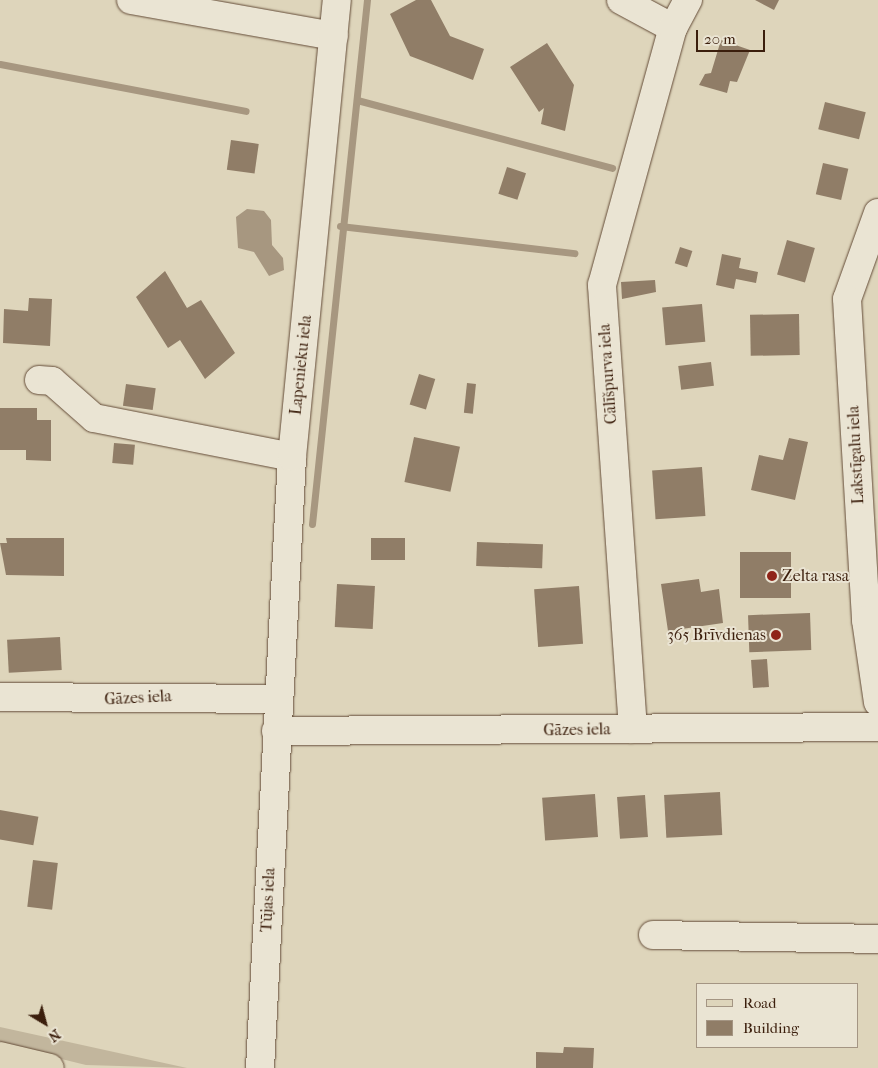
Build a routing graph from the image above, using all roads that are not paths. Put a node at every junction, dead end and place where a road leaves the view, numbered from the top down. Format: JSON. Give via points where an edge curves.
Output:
{"nodes":[{"id":1,"x":131,"y":0,"type":"edge"},
{"id":2,"x":338,"y":0,"type":"edge"},
{"id":3,"x":621,"y":0,"type":"edge"},
{"id":4,"x":688,"y":0,"type":"edge"},
{"id":5,"x":673,"y":28,"type":"junction"},
{"id":6,"x":334,"y":36,"type":"junction"},
{"id":7,"x":878,"y":213,"type":"edge"},
{"id":8,"x":39,"y":380,"type":"dead end"},
{"id":9,"x":292,"y":457,"type":"junction"},
{"id":10,"x":872,"y":620,"type":"edge"},
{"id":11,"x":0,"y":697,"type":"edge"},
{"id":12,"x":276,"y":699,"type":"junction"},
{"id":13,"x":878,"y":702,"type":"edge"},
{"id":14,"x":878,"y":727,"type":"edge"},
{"id":15,"x":633,"y":729,"type":"junction"},
{"id":16,"x":276,"y":731,"type":"junction"},
{"id":17,"x":652,"y":935,"type":"dead end"},
{"id":18,"x":878,"y":939,"type":"edge"},
{"id":19,"x":0,"y":1056,"type":"edge"},
{"id":20,"x":50,"y":1068,"type":"edge"},
{"id":21,"x":260,"y":1068,"type":"edge"}],
"edges":[{"from":1,"to":6,"type":"street"},
{"from":2,"to":6,"type":"street","name":"Lapenieku iela"},
{"from":3,"to":5,"type":"street"},
{"from":4,"to":5,"type":"street","name":"Cālīšpurva iela"},
{"from":5,"to":15,"type":"street","name":"Cālīšpurva iela","via":[[602,285]]},
{"from":6,"to":9,"type":"street","name":"Lapenieku iela"},
{"from":7,"to":10,"type":"street","name":"Lakstīgalu iela","via":[[847,299]]},
{"from":8,"to":9,"type":"street","via":[[52,381],[94,418]]},
{"from":9,"to":12,"type":"street","name":"Lapenieku iela"},
{"from":10,"to":13,"type":"street","name":"Lakstīgalu iela"},
{"from":11,"to":12,"type":"street","name":"Gāzes iela"},
{"from":12,"to":16,"type":"street","name":"Lapenieku iela"},
{"from":14,"to":15,"type":"street","name":"Gāzes iela"},
{"from":15,"to":16,"type":"street","name":"Gāzes iela"},
{"from":16,"to":21,"type":"street","name":"Tūjas iela"},
{"from":17,"to":18,"type":"street"},
{"from":19,"to":20,"type":"main road"}]}
